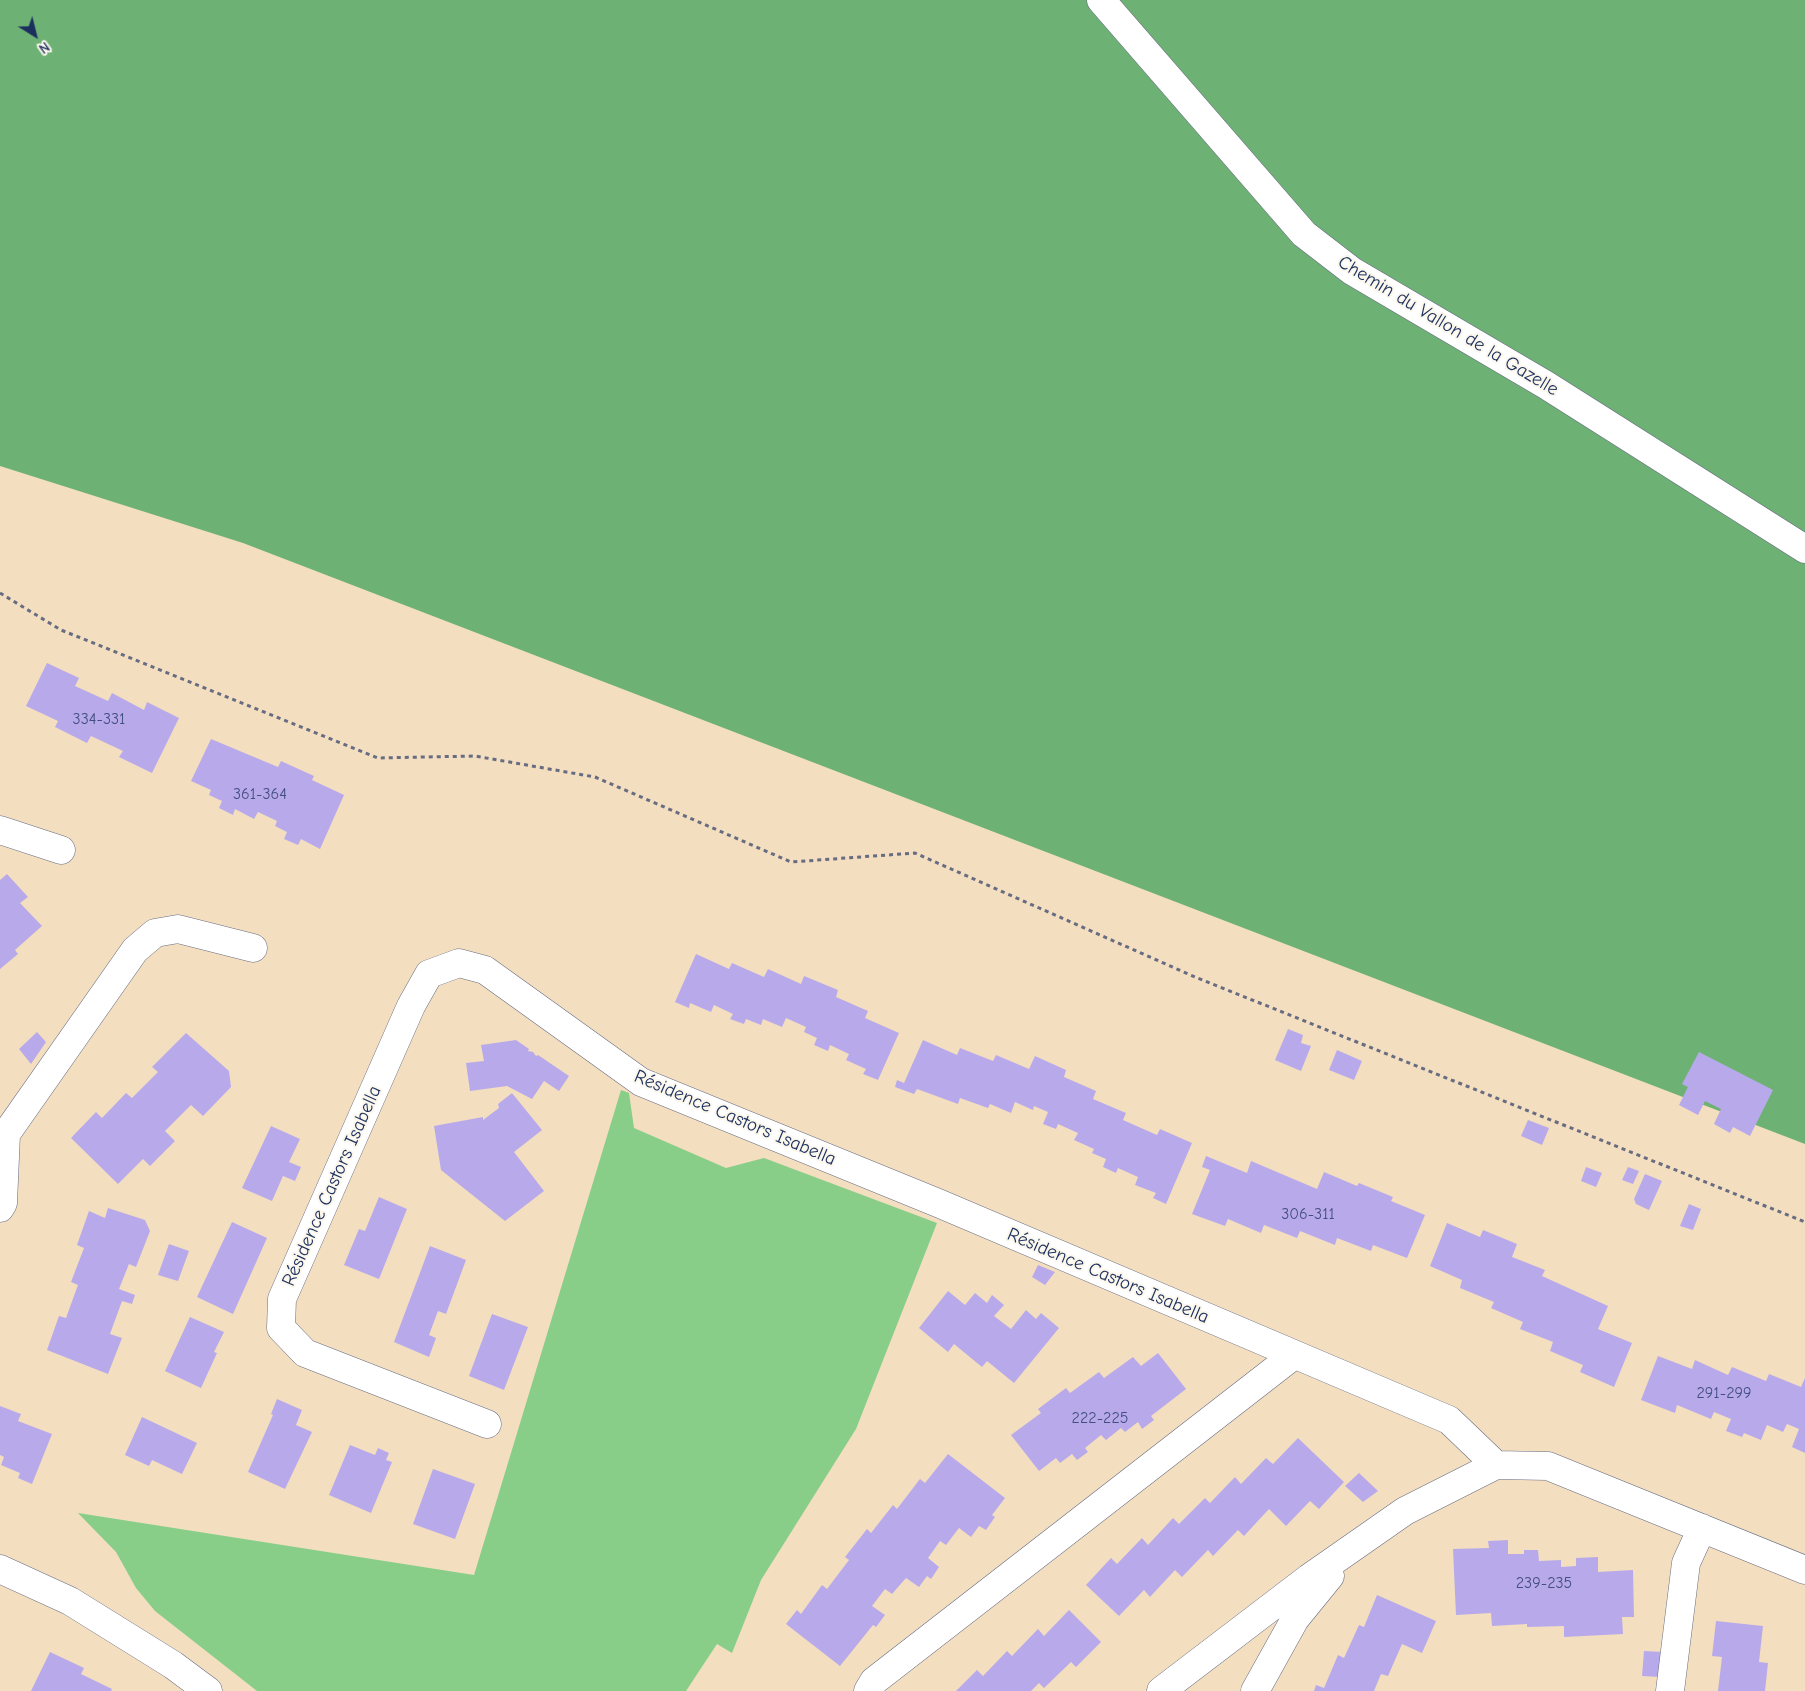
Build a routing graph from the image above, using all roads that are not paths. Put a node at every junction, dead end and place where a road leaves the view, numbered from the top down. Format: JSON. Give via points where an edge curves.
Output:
{"nodes":[{"id":1,"x":1101,"y":0,"type":"edge"},
{"id":2,"x":1805,"y":549,"type":"edge"},
{"id":3,"x":0,"y":830,"type":"edge"},
{"id":4,"x":61,"y":850,"type":"dead end"},
{"id":5,"x":253,"y":948,"type":"dead end"},
{"id":6,"x":3,"y":1136,"type":"edge"},
{"id":7,"x":0,"y":1208,"type":"edge"},
{"id":8,"x":1294,"y":1355,"type":"junction"},
{"id":9,"x":487,"y":1424,"type":"dead end"},
{"id":10,"x":1496,"y":1465,"type":"junction"},
{"id":11,"x":1702,"y":1528,"type":"junction"},
{"id":12,"x":1353,"y":1548,"type":"junction"},
{"id":13,"x":0,"y":1569,"type":"edge"},
{"id":14,"x":1805,"y":1570,"type":"edge"},
{"id":15,"x":208,"y":1691,"type":"edge"},
{"id":16,"x":868,"y":1691,"type":"edge"},
{"id":17,"x":1161,"y":1691,"type":"edge"},
{"id":18,"x":1255,"y":1691,"type":"edge"},
{"id":19,"x":1670,"y":1691,"type":"edge"}],
"edges":[{"from":1,"to":2,"type":"street","name":"Chemin du Vallon de la Gazelle","via":[[1304,234],[1352,271],[1546,384]]},
{"from":3,"to":4,"type":"street"},
{"from":5,"to":6,"type":"street","via":[[178,929],[155,933],[135,950]]},
{"from":6,"to":7,"type":"street","via":[[4,1203]]},
{"from":8,"to":9,"type":"street","name":"Résidence Castors Isabella","via":[[938,1203],[641,1082],[484,970],[459,963],[429,974],[411,1006],[282,1299],[281,1328],[306,1353]]},
{"from":8,"to":10,"type":"street","name":"Résidence Castors Isabella","via":[[1449,1420]]},
{"from":8,"to":16,"type":"street","via":[[874,1681]]},
{"from":10,"to":11,"type":"street","via":[[1548,1466]]},
{"from":10,"to":12,"type":"street","via":[[1405,1511]]},
{"from":11,"to":14,"type":"street"},
{"from":11,"to":19,"type":"street","via":[[1686,1563]]},
{"from":12,"to":17,"type":"street"},
{"from":12,"to":18,"type":"street","via":[[1294,1619]]},
{"from":13,"to":15,"type":"street","via":[[70,1601],[173,1665]]}]}
